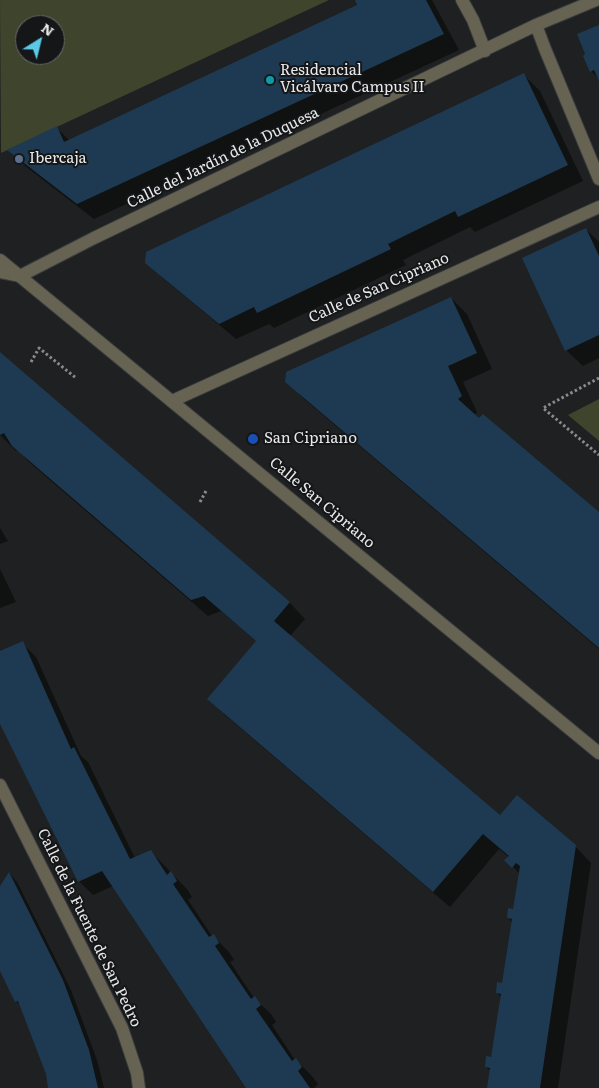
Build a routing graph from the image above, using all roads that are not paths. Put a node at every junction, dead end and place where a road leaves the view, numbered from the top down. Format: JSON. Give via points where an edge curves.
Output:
{"nodes":[{"id":1,"x":462,"y":0,"type":"edge"},
{"id":2,"x":596,"y":0,"type":"edge"},
{"id":3,"x":536,"y":25,"type":"junction"},
{"id":4,"x":485,"y":51,"type":"junction"},
{"id":5,"x":599,"y":179,"type":"edge"},
{"id":6,"x":599,"y":207,"type":"edge"},
{"id":7,"x":0,"y":260,"type":"edge"},
{"id":8,"x":0,"y":272,"type":"edge"},
{"id":9,"x":20,"y":276,"type":"junction"},
{"id":10,"x":172,"y":400,"type":"junction"},
{"id":11,"x":599,"y":753,"type":"edge"},
{"id":12,"x":0,"y":785,"type":"edge"},
{"id":13,"x":139,"y":1088,"type":"edge"}],
"edges":[{"from":1,"to":4,"type":"street"},
{"from":2,"to":3,"type":"street","name":"Calle del Jardín de la Duquesa"},
{"from":3,"to":4,"type":"street","name":"Calle del Jardín de la Duquesa"},
{"from":3,"to":5,"type":"street"},
{"from":4,"to":9,"type":"street","name":"Calle del Jardín de la Duquesa"},
{"from":6,"to":10,"type":"street","name":"Calle de San Cipriano"},
{"from":7,"to":9,"type":"street","name":"Calle San Cipriano"},
{"from":8,"to":9,"type":"street"},
{"from":9,"to":10,"type":"street","name":"Calle San Cipriano"},
{"from":10,"to":11,"type":"street","name":"Calle San Cipriano"},
{"from":12,"to":13,"type":"street","name":"Calle de la Fuente de San Pedro","via":[[122,1028]]}]}
